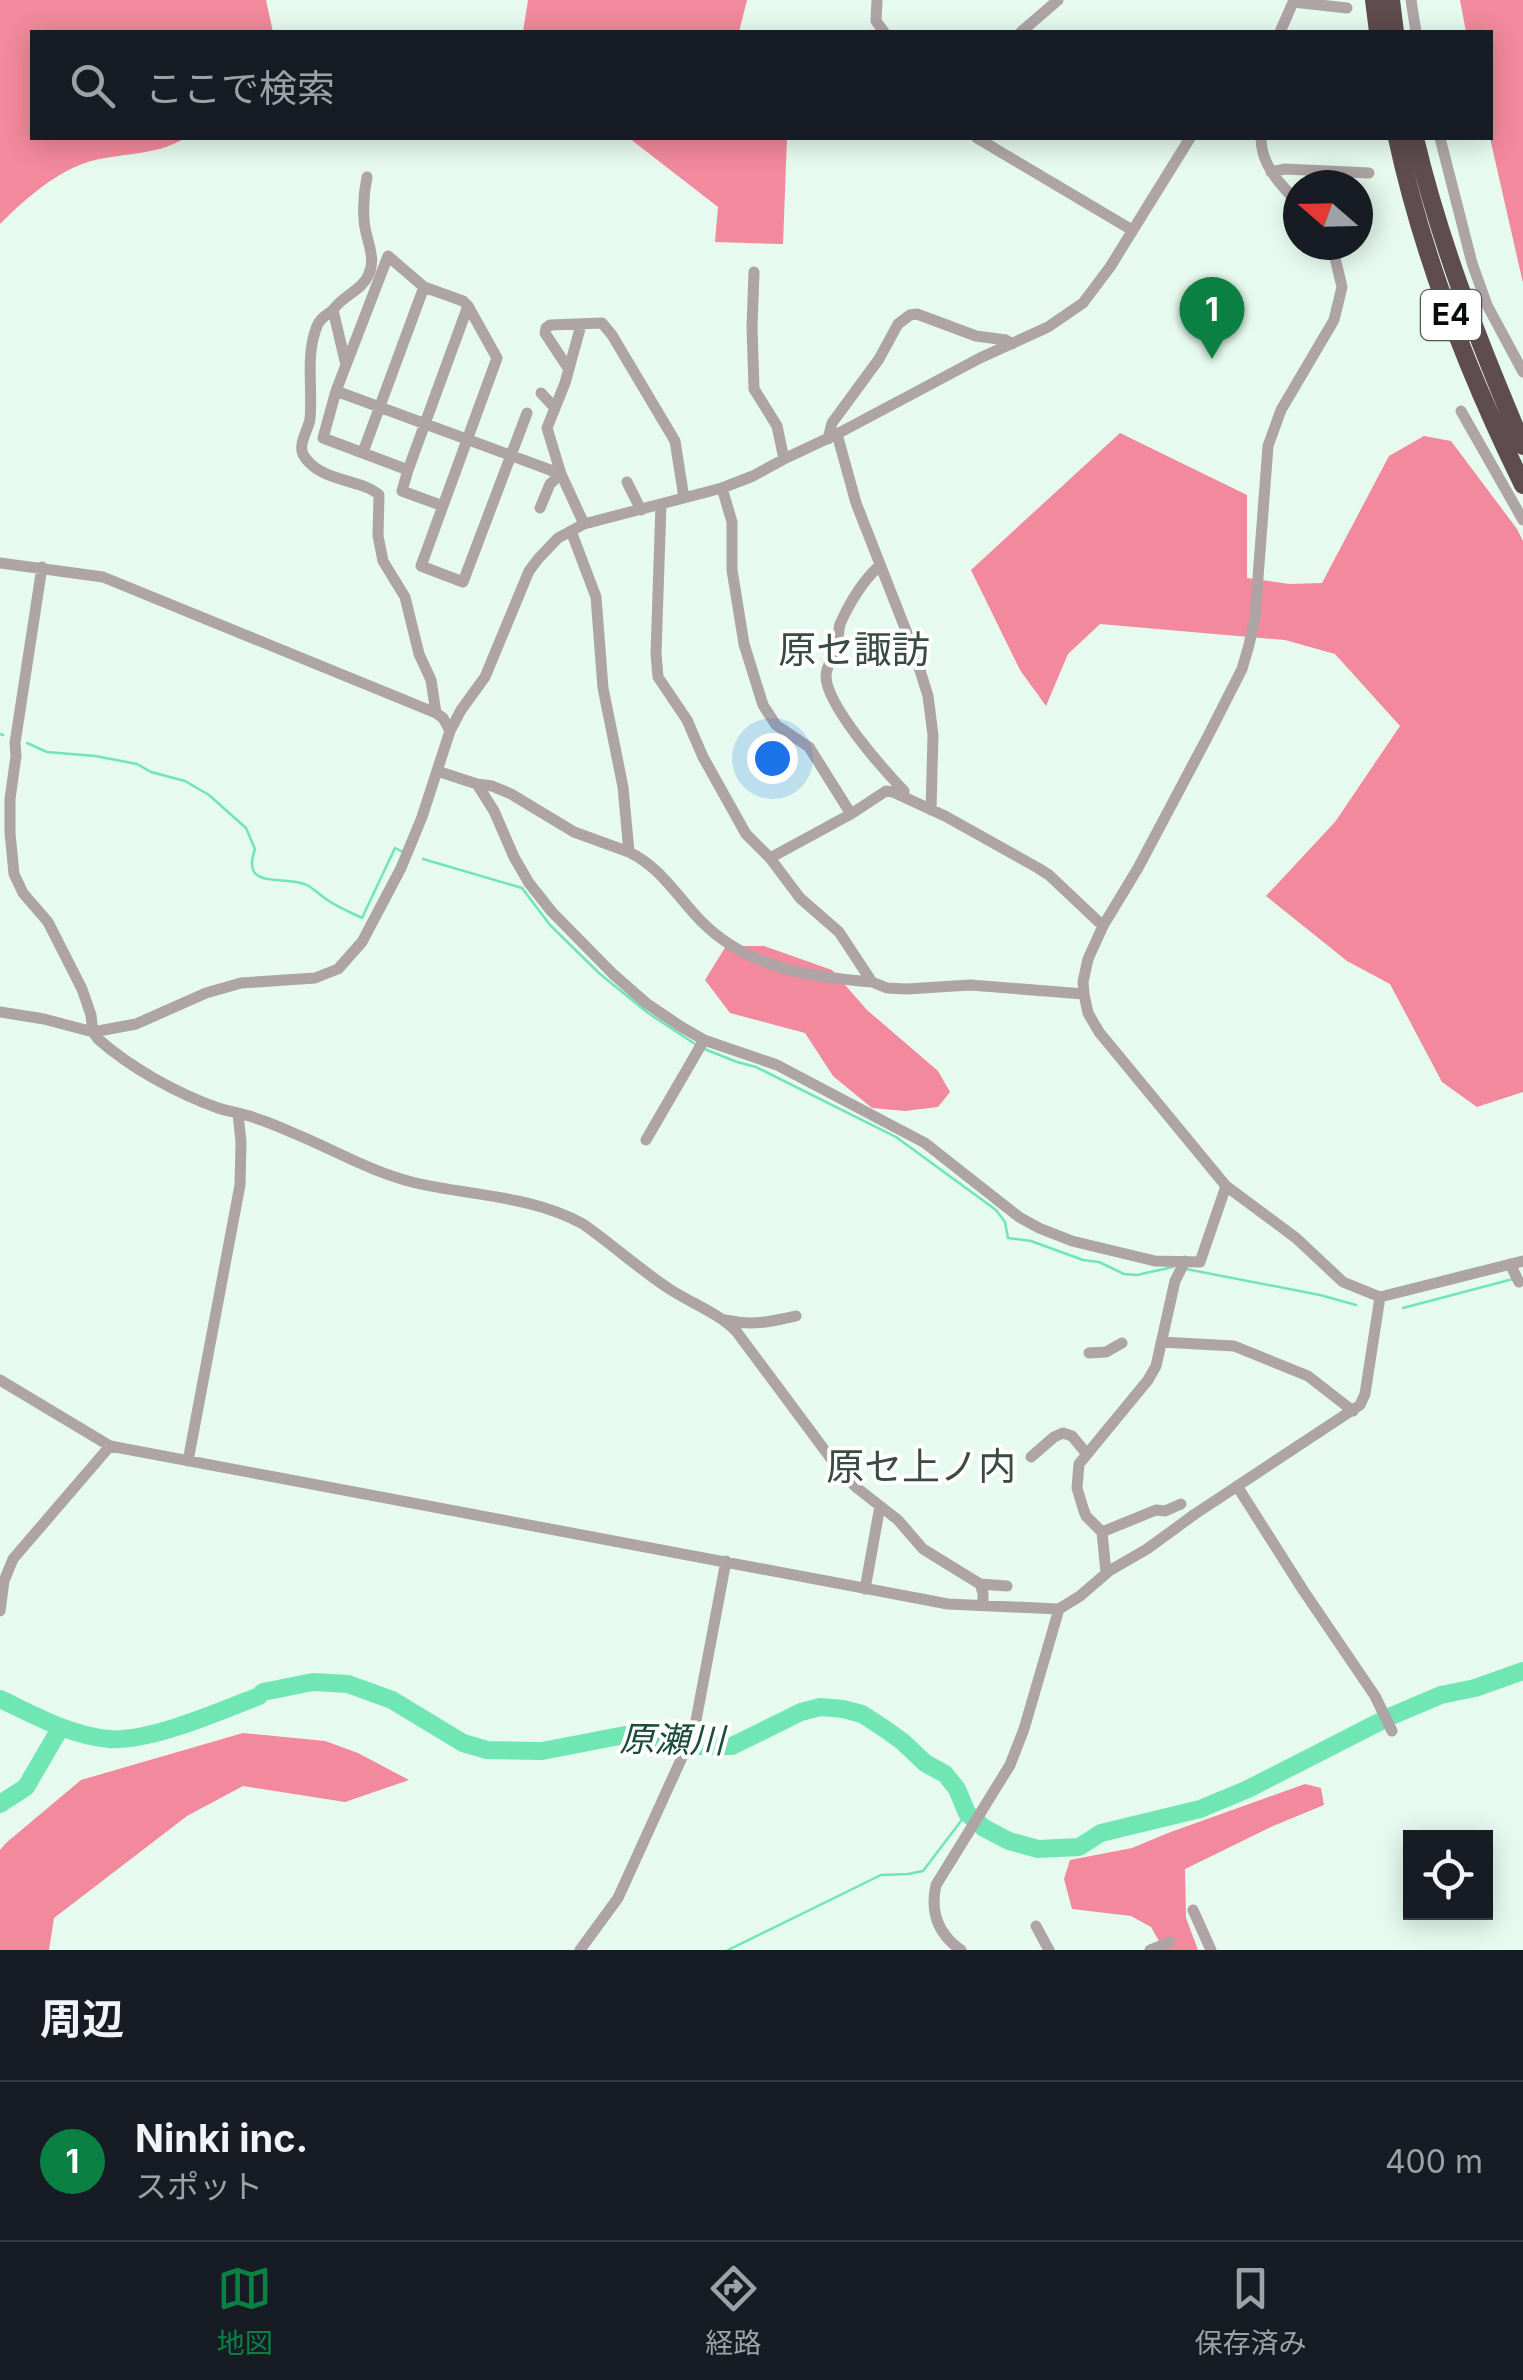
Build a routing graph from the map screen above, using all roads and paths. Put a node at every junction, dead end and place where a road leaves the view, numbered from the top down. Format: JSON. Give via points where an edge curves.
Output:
{"nodes":[{"id":1,"x":877,"y":0,"type":"edge"},
{"id":2,"x":1374,"y":0,"type":"edge"},
{"id":3,"x":1392,"y":0,"type":"edge"},
{"id":4,"x":1411,"y":0,"type":"edge"},
{"id":5,"x":1293,"y":1,"type":"edge"},
{"id":6,"x":1048,"y":3,"type":"edge"},
{"id":7,"x":1347,"y":8,"type":"dead end"},
{"id":8,"x":883,"y":30,"type":"edge"},
{"id":9,"x":1023,"y":30,"type":"edge"},
{"id":10,"x":1281,"y":30,"type":"edge"},
{"id":11,"x":1378,"y":30,"type":"edge"},
{"id":12,"x":1396,"y":30,"type":"edge"},
{"id":13,"x":1416,"y":30,"type":"edge"},
{"id":14,"x":980,"y":140,"type":"edge"},
{"id":15,"x":1189,"y":140,"type":"edge"},
{"id":16,"x":1261,"y":140,"type":"edge"},
{"id":17,"x":1398,"y":140,"type":"edge"},
{"id":18,"x":1416,"y":140,"type":"edge"},
{"id":19,"x":1441,"y":140,"type":"edge"},
{"id":20,"x":1306,"y":170,"type":"edge"},
{"id":21,"x":1271,"y":172,"type":"junction"},
{"id":22,"x":367,"y":178,"type":"dead end"},
{"id":23,"x":1283,"y":186,"type":"edge"},
{"id":24,"x":1132,"y":230,"type":"junction"},
{"id":25,"x":1336,"y":260,"type":"edge"},
{"id":26,"x":754,"y":272,"type":"dead end"},
{"id":27,"x":424,"y":287,"type":"junction"},
{"id":28,"x":468,"y":306,"type":"junction"},
{"id":29,"x":333,"y":310,"type":"junction"},
{"id":30,"x":580,"y":325,"type":"junction"},
{"id":31,"x":1012,"y":344,"type":"junction"},
{"id":32,"x":346,"y":365,"type":"junction"},
{"id":33,"x":568,"y":368,"type":"junction"},
{"id":34,"x":1523,"y":372,"type":"edge"},
{"id":35,"x":336,"y":391,"type":"junction"},
{"id":36,"x":541,"y":393,"type":"dead end"},
{"id":37,"x":380,"y":406,"type":"junction"},
{"id":38,"x":555,"y":408,"type":"junction"},
{"id":39,"x":1461,"y":411,"type":"dead end"},
{"id":40,"x":527,"y":413,"type":"dead end"},
{"id":41,"x":425,"y":422,"type":"junction"},
{"id":42,"x":833,"y":437,"type":"junction"},
{"id":43,"x":468,"y":440,"type":"junction"},
{"id":44,"x":1523,"y":446,"type":"edge"},
{"id":45,"x":363,"y":452,"type":"junction"},
{"id":46,"x":512,"y":456,"type":"junction"},
{"id":47,"x":784,"y":459,"type":"junction"},
{"id":48,"x":408,"y":470,"type":"junction"},
{"id":49,"x":561,"y":474,"type":"junction"},
{"id":50,"x":627,"y":482,"type":"dead end"},
{"id":51,"x":1523,"y":485,"type":"edge"},
{"id":52,"x":722,"y":488,"type":"junction"},
{"id":53,"x":684,"y":498,"type":"junction"},
{"id":54,"x":660,"y":504,"type":"junction"},
{"id":55,"x":443,"y":506,"type":"junction"},
{"id":56,"x":540,"y":508,"type":"dead end"},
{"id":57,"x":641,"y":510,"type":"junction"},
{"id":58,"x":1523,"y":520,"type":"edge"},
{"id":59,"x":584,"y":524,"type":"junction"},
{"id":60,"x":571,"y":531,"type":"junction"},
{"id":61,"x":0,"y":563,"type":"edge"},
{"id":62,"x":879,"y":566,"type":"junction"},
{"id":63,"x":42,"y":567,"type":"junction"},
{"id":64,"x":436,"y":713,"type":"junction"},
{"id":65,"x":450,"y":731,"type":"junction"},
{"id":66,"x":437,"y":771,"type":"junction"},
{"id":67,"x":478,"y":784,"type":"junction"},
{"id":68,"x":904,"y":796,"type":"junction"},
{"id":69,"x":931,"y":810,"type":"junction"},
{"id":70,"x":850,"y":814,"type":"junction"},
{"id":71,"x":628,"y":852,"type":"junction"},
{"id":72,"x":770,"y":858,"type":"junction"},
{"id":73,"x":1103,"y":926,"type":"junction"},
{"id":74,"x":872,"y":982,"type":"junction"},
{"id":75,"x":1084,"y":994,"type":"junction"},
{"id":76,"x":0,"y":1012,"type":"edge"},
{"id":77,"x":93,"y":1032,"type":"junction"},
{"id":78,"x":702,"y":1046,"type":"junction"},
{"id":79,"x":238,"y":1114,"type":"junction"},
{"id":80,"x":646,"y":1140,"type":"dead end"},
{"id":81,"x":1226,"y":1186,"type":"junction"},
{"id":82,"x":1185,"y":1261,"type":"junction"},
{"id":83,"x":1516,"y":1269,"type":"edge"},
{"id":84,"x":1380,"y":1297,"type":"junction"},
{"id":85,"x":796,"y":1316,"type":"dead end"},
{"id":86,"x":724,"y":1320,"type":"junction"},
{"id":87,"x":1161,"y":1342,"type":"junction"},
{"id":88,"x":1122,"y":1343,"type":"dead end"},
{"id":89,"x":1089,"y":1354,"type":"dead end"},
{"id":90,"x":0,"y":1380,"type":"edge"},
{"id":91,"x":1353,"y":1410,"type":"junction"},
{"id":92,"x":110,"y":1446,"type":"junction"},
{"id":93,"x":1086,"y":1453,"type":"junction"},
{"id":94,"x":1031,"y":1457,"type":"dead end"},
{"id":95,"x":188,"y":1461,"type":"junction"},
{"id":96,"x":1237,"y":1486,"type":"junction"},
{"id":97,"x":1181,"y":1504,"type":"dead end"},
{"id":98,"x":880,"y":1506,"type":"junction"},
{"id":99,"x":1165,"y":1511,"type":"junction"},
{"id":100,"x":1174,"y":1528,"type":"junction"},
{"id":101,"x":1102,"y":1532,"type":"junction"},
{"id":102,"x":726,"y":1561,"type":"junction"},
{"id":103,"x":1106,"y":1573,"type":"junction"},
{"id":104,"x":980,"y":1584,"type":"junction"},
{"id":105,"x":1007,"y":1586,"type":"dead end"},
{"id":106,"x":865,"y":1588,"type":"junction"},
{"id":107,"x":983,"y":1605,"type":"junction"},
{"id":108,"x":1059,"y":1609,"type":"junction"},
{"id":109,"x":0,"y":1611,"type":"edge"},
{"id":110,"x":1392,"y":1730,"type":"dead end"},
{"id":111,"x":1193,"y":1910,"type":"dead end"},
{"id":112,"x":1036,"y":1926,"type":"dead end"},
{"id":113,"x":1172,"y":1944,"type":"edge"},
{"id":114,"x":948,"y":1946,"type":"edge"},
{"id":115,"x":580,"y":1950,"type":"edge"},
{"id":116,"x":961,"y":1950,"type":"edge"},
{"id":117,"x":1050,"y":1950,"type":"edge"},
{"id":118,"x":1150,"y":1950,"type":"edge"},
{"id":119,"x":1211,"y":1950,"type":"edge"}],
"edges":[{"from":1,"to":8,"type":"street"},
{"from":2,"to":11,"type":"highway"},
{"from":3,"to":12,"type":"highway"},
{"from":4,"to":13,"type":"street"},
{"from":5,"to":7,"type":"street"},
{"from":5,"to":10,"type":"street"},
{"from":6,"to":9,"type":"street"},
{"from":14,"to":24,"type":"street"},
{"from":15,"to":24,"type":"street"},
{"from":16,"to":21,"type":"street"},
{"from":17,"to":51,"type":"highway","number":"E4","via":[[1450,314]]},
{"from":18,"to":44,"type":"highway","number":"E4","via":[[1448,258]]},
{"from":19,"to":34,"type":"street","via":[[1477,277]]},
{"from":20,"to":21,"type":"street"},
{"from":21,"to":23,"type":"street"},
{"from":22,"to":29,"type":"street","via":[[364,223],[372,262],[359,288]]},
{"from":24,"to":31,"type":"street","via":[[1082,303]]},
{"from":25,"to":73,"type":"street","via":[[1342,287],[1334,320],[1281,410],[1268,446],[1255,617],[1242,669]]},
{"from":26,"to":47,"type":"street","via":[[754,389],[777,426]]},
{"from":27,"to":28,"type":"street"},
{"from":27,"to":32,"type":"street","via":[[388,256]]},
{"from":27,"to":37,"type":"street"},
{"from":28,"to":41,"type":"street"},
{"from":28,"to":43,"type":"street","via":[[497,358]]},
{"from":29,"to":32,"type":"street"},
{"from":29,"to":64,"type":"street","via":[[315,331],[302,451],[338,480],[379,495],[383,561],[405,597]]},
{"from":30,"to":33,"type":"street"},
{"from":30,"to":33,"type":"street","via":[[546,328]]},
{"from":30,"to":53,"type":"street","via":[[602,323],[612,335],[675,442]]},
{"from":31,"to":42,"type":"street"},
{"from":31,"to":42,"type":"street","via":[[910,315],[832,423]]},
{"from":32,"to":35,"type":"street"},
{"from":33,"to":38,"type":"street"},
{"from":35,"to":37,"type":"street"},
{"from":35,"to":45,"type":"street","via":[[323,438]]},
{"from":36,"to":38,"type":"street"},
{"from":37,"to":41,"type":"street"},
{"from":37,"to":45,"type":"street"},
{"from":38,"to":49,"type":"street","via":[[547,428]]},
{"from":39,"to":58,"type":"street"},
{"from":40,"to":46,"type":"street"},
{"from":41,"to":43,"type":"street"},
{"from":41,"to":48,"type":"street"},
{"from":42,"to":47,"type":"street"},
{"from":42,"to":62,"type":"street"},
{"from":43,"to":46,"type":"street"},
{"from":43,"to":55,"type":"street"},
{"from":45,"to":48,"type":"street"},
{"from":46,"to":49,"type":"street"},
{"from":46,"to":55,"type":"street","via":[[463,582],[421,566]]},
{"from":47,"to":52,"type":"street"},
{"from":48,"to":55,"type":"street","via":[[402,491]]},
{"from":49,"to":56,"type":"street"},
{"from":49,"to":59,"type":"street"},
{"from":50,"to":57,"type":"street"},
{"from":52,"to":53,"type":"street"},
{"from":52,"to":70,"type":"street","via":[[732,522],[744,644],[763,704],[776,725],[809,747]]},
{"from":53,"to":54,"type":"street"},
{"from":54,"to":57,"type":"street"},
{"from":54,"to":72,"type":"street","via":[[658,677],[731,810]]},
{"from":57,"to":59,"type":"street"},
{"from":59,"to":60,"type":"street"},
{"from":60,"to":65,"type":"street","via":[[530,572],[485,678]]},
{"from":60,"to":71,"type":"street","via":[[596,597]]},
{"from":61,"to":63,"type":"street"},
{"from":62,"to":68,"type":"street","via":[[839,627],[826,679],[841,713]]},
{"from":62,"to":69,"type":"street","via":[[928,696]]},
{"from":63,"to":64,"type":"street","via":[[104,578]]},
{"from":63,"to":77,"type":"street","via":[[15,744],[14,874],[82,989]]},
{"from":64,"to":65,"type":"street"},
{"from":65,"to":66,"type":"street"},
{"from":66,"to":67,"type":"street"},
{"from":66,"to":77,"type":"street","via":[[402,868],[362,942],[338,969],[315,978],[241,983],[136,1024]]},
{"from":67,"to":71,"type":"street"},
{"from":67,"to":78,"type":"street","via":[[514,857],[552,912],[613,974]]},
{"from":68,"to":69,"type":"street"},
{"from":68,"to":70,"type":"street","via":[[886,791]]},
{"from":69,"to":73,"type":"street","via":[[1049,874]]},
{"from":70,"to":72,"type":"street"},
{"from":71,"to":74,"type":"street","via":[[645,860],[741,953],[797,973]]},
{"from":72,"to":74,"type":"street","via":[[800,898],[839,932]]},
{"from":73,"to":75,"type":"street","via":[[1088,959]]},
{"from":74,"to":75,"type":"street","via":[[887,988],[970,985]]},
{"from":75,"to":81,"type":"street","via":[[1099,1032]]},
{"from":76,"to":77,"type":"street"},
{"from":77,"to":79,"type":"street","via":[[147,1073]]},
{"from":78,"to":80,"type":"street"},
{"from":78,"to":82,"type":"street","via":[[777,1065],[925,1143],[1040,1228],[1155,1261]]},
{"from":79,"to":86,"type":"street","via":[[405,1180],[568,1216]]},
{"from":79,"to":95,"type":"street","via":[[240,1184]]},
{"from":81,"to":82,"type":"street","via":[[1200,1262]]},
{"from":81,"to":84,"type":"street","via":[[1342,1282]]},
{"from":82,"to":87,"type":"street"},
{"from":83,"to":84,"type":"street"},
{"from":84,"to":91,"type":"street","via":[[1365,1394]]},
{"from":85,"to":86,"type":"street","via":[[760,1324]]},
{"from":86,"to":98,"type":"street","via":[[841,1472]]},
{"from":87,"to":91,"type":"street","via":[[1234,1346],[1308,1376]]},
{"from":87,"to":93,"type":"street","via":[[1148,1380]]},
{"from":88,"to":89,"type":"street"},
{"from":90,"to":92,"type":"street"},
{"from":91,"to":96,"type":"street"},
{"from":92,"to":95,"type":"street"},
{"from":92,"to":109,"type":"street","via":[[13,1559]]},
{"from":93,"to":94,"type":"street","via":[[1063,1433]]},
{"from":93,"to":101,"type":"street","via":[[1077,1488],[1086,1516]]},
{"from":95,"to":102,"type":"street"},
{"from":96,"to":100,"type":"street"},
{"from":96,"to":110,"type":"street"},
{"from":97,"to":99,"type":"street"},
{"from":98,"to":104,"type":"street","via":[[923,1548]]},
{"from":98,"to":106,"type":"street"},
{"from":99,"to":100,"type":"street"},
{"from":99,"to":101,"type":"street"},
{"from":100,"to":103,"type":"street"},
{"from":101,"to":103,"type":"street"},
{"from":102,"to":106,"type":"street"},
{"from":102,"to":115,"type":"street","via":[[694,1731],[618,1898]]},
{"from":103,"to":108,"type":"street"},
{"from":104,"to":105,"type":"street"},
{"from":104,"to":107,"type":"street"},
{"from":106,"to":107,"type":"street"},
{"from":107,"to":108,"type":"street"},
{"from":108,"to":114,"type":"street","via":[[1010,1766],[936,1884],[933,1897]]},
{"from":111,"to":119,"type":"street"},
{"from":112,"to":117,"type":"street"},
{"from":113,"to":118,"type":"street"},
{"from":114,"to":116,"type":"street"}]}
